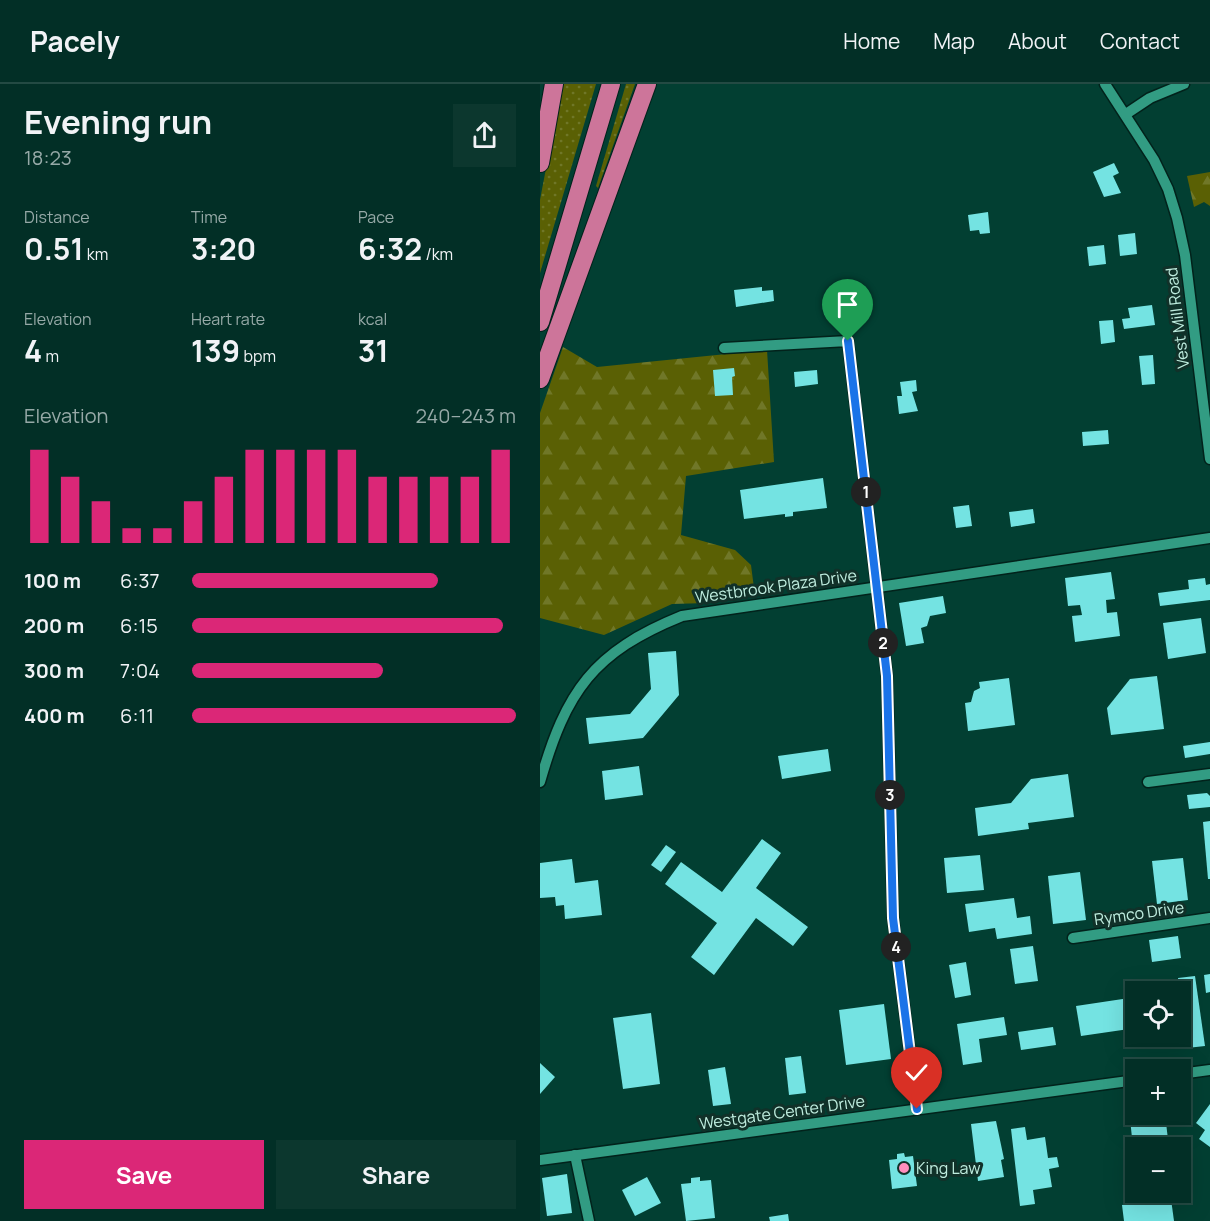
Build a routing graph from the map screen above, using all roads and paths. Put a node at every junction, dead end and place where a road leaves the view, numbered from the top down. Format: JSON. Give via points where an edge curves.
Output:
{"nodes":[{"id":1,"x":554,"y":84,"type":"edge"},
{"id":2,"x":611,"y":84,"type":"edge"},
{"id":3,"x":647,"y":84,"type":"edge"},
{"id":4,"x":1105,"y":84,"type":"edge"},
{"id":5,"x":1184,"y":84,"type":"edge"},
{"id":6,"x":1126,"y":114,"type":"junction"},
{"id":7,"x":540,"y":163,"type":"edge"},
{"id":8,"x":540,"y":322,"type":"edge"},
{"id":9,"x":724,"y":348,"type":"dead end"},
{"id":10,"x":540,"y":379,"type":"edge"},
{"id":11,"x":1210,"y":459,"type":"edge"},
{"id":12,"x":1210,"y":538,"type":"edge"},
{"id":13,"x":877,"y":586,"type":"junction"},
{"id":14,"x":1210,"y":774,"type":"edge"},
{"id":15,"x":540,"y":782,"type":"edge"},
{"id":16,"x":1148,"y":783,"type":"dead end"},
{"id":17,"x":1210,"y":918,"type":"edge"},
{"id":18,"x":1073,"y":938,"type":"dead end"},
{"id":19,"x":1210,"y":1070,"type":"edge"},
{"id":20,"x":1191,"y":1073,"type":"edge"},
{"id":21,"x":1125,"y":1081,"type":"edge"},
{"id":22,"x":917,"y":1109,"type":"junction"},
{"id":23,"x":575,"y":1155,"type":"junction"},
{"id":24,"x":540,"y":1160,"type":"edge"},
{"id":25,"x":589,"y":1221,"type":"edge"}],
"edges":[{"from":1,"to":7,"type":"highway"},
{"from":2,"to":8,"type":"highway"},
{"from":3,"to":10,"type":"highway"},
{"from":4,"to":6,"type":"street","name":"Vest Mill Road"},
{"from":5,"to":6,"type":"street","via":[[1150,98]]},
{"from":6,"to":11,"type":"street","name":"Vest Mill Road","via":[[1168,189],[1178,218]]},
{"from":9,"to":13,"type":"street","via":[[848,341]]},
{"from":12,"to":13,"type":"street","name":"Westbrook Plaza Drive"},
{"from":13,"to":15,"type":"street","name":"Westbrook Plaza Drive","via":[[704,611],[653,626],[625,643],[584,681],[558,723]]},
{"from":13,"to":22,"type":"street","via":[[888,690],[893,918]]},
{"from":14,"to":16,"type":"street"},
{"from":17,"to":18,"type":"street","name":"Rymco Drive"},
{"from":19,"to":20,"type":"street"},
{"from":21,"to":22,"type":"street","name":"Westgate Center Drive"},
{"from":22,"to":23,"type":"street","name":"Westgate Center Drive"},
{"from":23,"to":24,"type":"street","name":"Westgate Center Drive"},
{"from":23,"to":25,"type":"street"}]}
